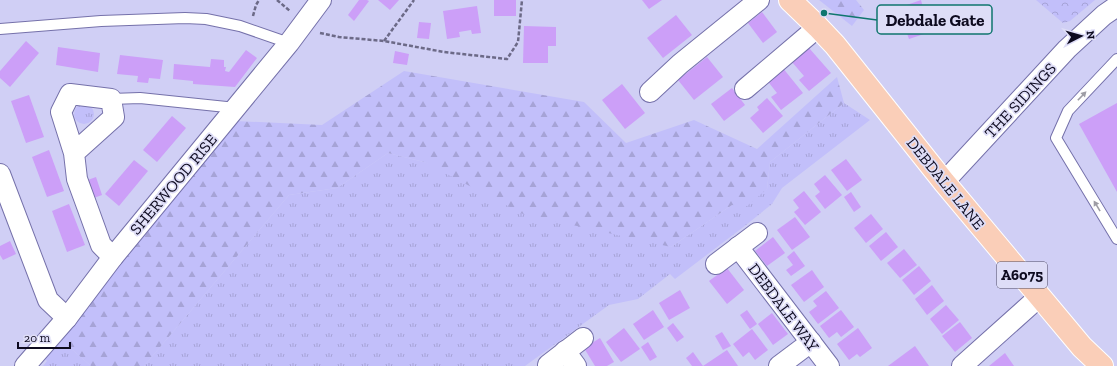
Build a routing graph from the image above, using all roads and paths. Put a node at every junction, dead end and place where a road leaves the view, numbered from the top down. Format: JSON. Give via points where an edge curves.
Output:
{"nodes":[{"id":1,"x":259,"y":0,"type":"edge"},
{"id":2,"x":277,"y":0,"type":"edge"},
{"id":3,"x":321,"y":0,"type":"edge"},
{"id":4,"x":414,"y":0,"type":"edge"},
{"id":5,"x":522,"y":0,"type":"edge"},
{"id":6,"x":759,"y":0,"type":"edge"},
{"id":7,"x":790,"y":0,"type":"edge"},
{"id":8,"x":1117,"y":6,"type":"edge"},
{"id":9,"x":253,"y":17,"type":"dead end"},
{"id":10,"x":818,"y":27,"type":"junction"},
{"id":11,"x":293,"y":28,"type":"junction"},
{"id":12,"x":0,"y":29,"type":"edge"},
{"id":13,"x":384,"y":41,"type":"junction"},
{"id":14,"x":1117,"y":59,"type":"edge"},
{"id":15,"x":745,"y":89,"type":"dead end"},
{"id":16,"x":650,"y":92,"type":"dead end"},
{"id":17,"x":111,"y":99,"type":"junction"},
{"id":18,"x":236,"y":108,"type":"junction"},
{"id":19,"x":74,"y":153,"type":"junction"},
{"id":20,"x":0,"y":174,"type":"edge"},
{"id":21,"x":944,"y":182,"type":"junction"},
{"id":22,"x":757,"y":233,"type":"dead end"},
{"id":23,"x":1117,"y":239,"type":"edge"},
{"id":24,"x":738,"y":247,"type":"junction"},
{"id":25,"x":112,"y":257,"type":"junction"},
{"id":26,"x":716,"y":264,"type":"dead end"},
{"id":27,"x":1039,"y":297,"type":"junction"},
{"id":28,"x":67,"y":318,"type":"junction"},
{"id":29,"x":583,"y":338,"type":"dead end"},
{"id":30,"x":810,"y":342,"type":"junction"},
{"id":31,"x":571,"y":359,"type":"edge"},
{"id":32,"x":548,"y":365,"type":"dead end"},
{"id":33,"x":25,"y":366,"type":"edge"},
{"id":34,"x":779,"y":366,"type":"edge"},
{"id":35,"x":829,"y":366,"type":"edge"},
{"id":36,"x":962,"y":366,"type":"edge"},
{"id":37,"x":1102,"y":366,"type":"edge"}],
"edges":[{"from":1,"to":9,"type":"path"},
{"from":2,"to":11,"type":"path"},
{"from":3,"to":11,"type":"street","name":"SHERWOOD RISE"},
{"from":4,"to":13,"type":"path"},
{"from":5,"to":13,"type":"path","via":[[518,42],[507,59],[444,52]]},
{"from":6,"to":16,"type":"street","via":[[680,64]]},
{"from":7,"to":10,"type":"main road","name":"DEBDALE LANE","number":"A6075"},
{"from":8,"to":21,"type":"street","name":"THE SIDINGS","via":[[1104,14],[1067,49]]},
{"from":10,"to":15,"type":"street"},
{"from":10,"to":21,"type":"main road","name":"DEBDALE LANE","number":"A6075","via":[[838,48]]},
{"from":11,"to":12,"type":"lane","via":[[240,26],[206,19],[185,18]]},
{"from":11,"to":13,"type":"path","via":[[339,37]]},
{"from":11,"to":18,"type":"street","name":"SHERWOOD RISE"},
{"from":23,"to":14,"type":"lane","one_way":true,"via":[[1056,138],[1068,111]]},
{"from":17,"to":18,"type":"lane","via":[[140,98]]},
{"from":17,"to":19,"type":"street","via":[[114,117]]},
{"from":17,"to":19,"type":"street","via":[[70,94],[61,112]]},
{"from":18,"to":25,"type":"street","name":"SHERWOOD RISE"},
{"from":19,"to":25,"type":"street","via":[[78,179],[101,245]]},
{"from":20,"to":28,"type":"street","via":[[48,300]]},
{"from":21,"to":27,"type":"main road","name":"DEBDALE LANE","number":"A6075"},
{"from":22,"to":24,"type":"street","name":"DEBDALE WAY"},
{"from":24,"to":26,"type":"street","name":"DEBDALE WAY"},
{"from":24,"to":30,"type":"street","name":"DEBDALE WAY"},
{"from":25,"to":28,"type":"street","name":"SHERWOOD RISE"},
{"from":27,"to":36,"type":"street"},
{"from":27,"to":37,"type":"main road","name":"DEBDALE LANE","number":"A6075"},
{"from":28,"to":33,"type":"street","name":"SHERWOOD RISE"},
{"from":29,"to":31,"type":"street"},
{"from":30,"to":34,"type":"street"},
{"from":30,"to":35,"type":"street","name":"DEBDALE WAY"},
{"from":31,"to":32,"type":"street"}]}
